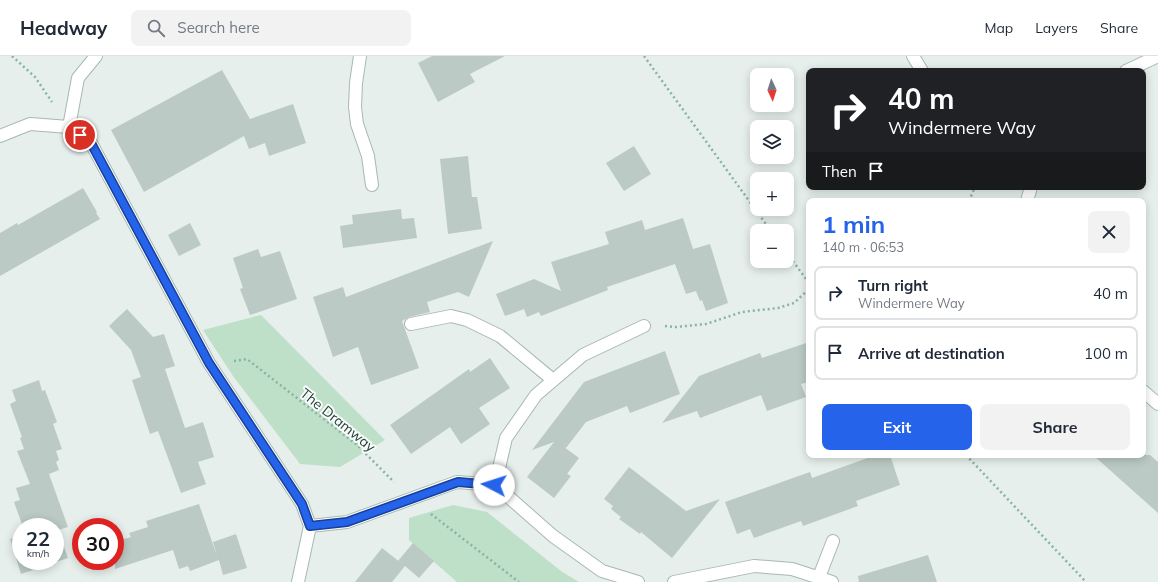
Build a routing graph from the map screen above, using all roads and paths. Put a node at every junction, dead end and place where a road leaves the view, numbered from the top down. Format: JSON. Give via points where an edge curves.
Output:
{"nodes":[{"id":1,"x":12,"y":56,"type":"edge"},
{"id":2,"x":96,"y":56,"type":"edge"},
{"id":3,"x":360,"y":56,"type":"edge"},
{"id":4,"x":644,"y":56,"type":"edge"},
{"id":5,"x":913,"y":56,"type":"edge"},
{"id":6,"x":1158,"y":56,"type":"edge"},
{"id":7,"x":920,"y":68,"type":"edge"},
{"id":8,"x":1132,"y":68,"type":"edge"},
{"id":9,"x":69,"y":127,"type":"junction"},
{"id":10,"x":0,"y":136,"type":"edge"},
{"id":11,"x":372,"y":186,"type":"dead end"},
{"id":12,"x":766,"y":224,"type":"edge"},
{"id":13,"x":794,"y":263,"type":"edge"},
{"id":14,"x":806,"y":279,"type":"edge"},
{"id":15,"x":806,"y":292,"type":"edge"},
{"id":16,"x":411,"y":324,"type":"dead end"},
{"id":17,"x":644,"y":326,"type":"joint"},
{"id":18,"x":209,"y":363,"type":"junction"},
{"id":19,"x":553,"y":380,"type":"junction"},
{"id":20,"x":1146,"y":394,"type":"edge"},
{"id":21,"x":1158,"y":404,"type":"edge"},
{"id":22,"x":969,"y":458,"type":"edge"},
{"id":23,"x":494,"y":485,"type":"junction"},
{"id":24,"x":411,"y":499,"type":"junction"},
{"id":25,"x":310,"y":526,"type":"junction"},
{"id":26,"x":833,"y":541,"type":"dead end"},
{"id":27,"x":819,"y":577,"type":"junction"},
{"id":28,"x":298,"y":582,"type":"edge"},
{"id":29,"x":519,"y":582,"type":"edge"},
{"id":30,"x":638,"y":582,"type":"edge"},
{"id":31,"x":674,"y":582,"type":"edge"},
{"id":32,"x":832,"y":582,"type":"edge"},
{"id":33,"x":1086,"y":582,"type":"edge"}],
"edges":[{"from":1,"to":9,"type":"path","via":[[35,78]]},
{"from":2,"to":9,"type":"street","via":[[78,78]]},
{"from":3,"to":11,"type":"street","via":[[355,107],[357,124],[368,156]]},
{"from":4,"to":12,"type":"path"},
{"from":5,"to":7,"type":"street"},
{"from":6,"to":8,"type":"street"},
{"from":9,"to":10,"type":"street","via":[[30,124]]},
{"from":9,"to":18,"type":"street","via":[[91,143]]},
{"from":13,"to":14,"type":"path"},
{"from":15,"to":17,"type":"path","via":[[794,303],[778,308],[742,312],[706,324],[676,327]]},
{"from":16,"to":19,"type":"street","via":[[451,316],[468,320],[500,336]]},
{"from":17,"to":19,"type":"street","via":[[583,355]]},
{"from":18,"to":24,"type":"path","name":"The Dramway","via":[[246,359],[357,445]]},
{"from":18,"to":25,"type":"street","via":[[302,504]]},
{"from":19,"to":23,"type":"street","via":[[536,395],[506,438]]},
{"from":20,"to":21,"type":"street"},
{"from":22,"to":33,"type":"path"},
{"from":23,"to":24,"type":"street","via":[[458,482]]},
{"from":23,"to":30,"type":"street","via":[[553,536],[602,571]]},
{"from":24,"to":25,"type":"street","via":[[347,522]]},
{"from":24,"to":29,"type":"path","name":"The Dramway"},
{"from":25,"to":28,"type":"street"},
{"from":26,"to":27,"type":"street"},
{"from":27,"to":31,"type":"street","via":[[792,569],[754,566]]},
{"from":27,"to":32,"type":"street"}]}
